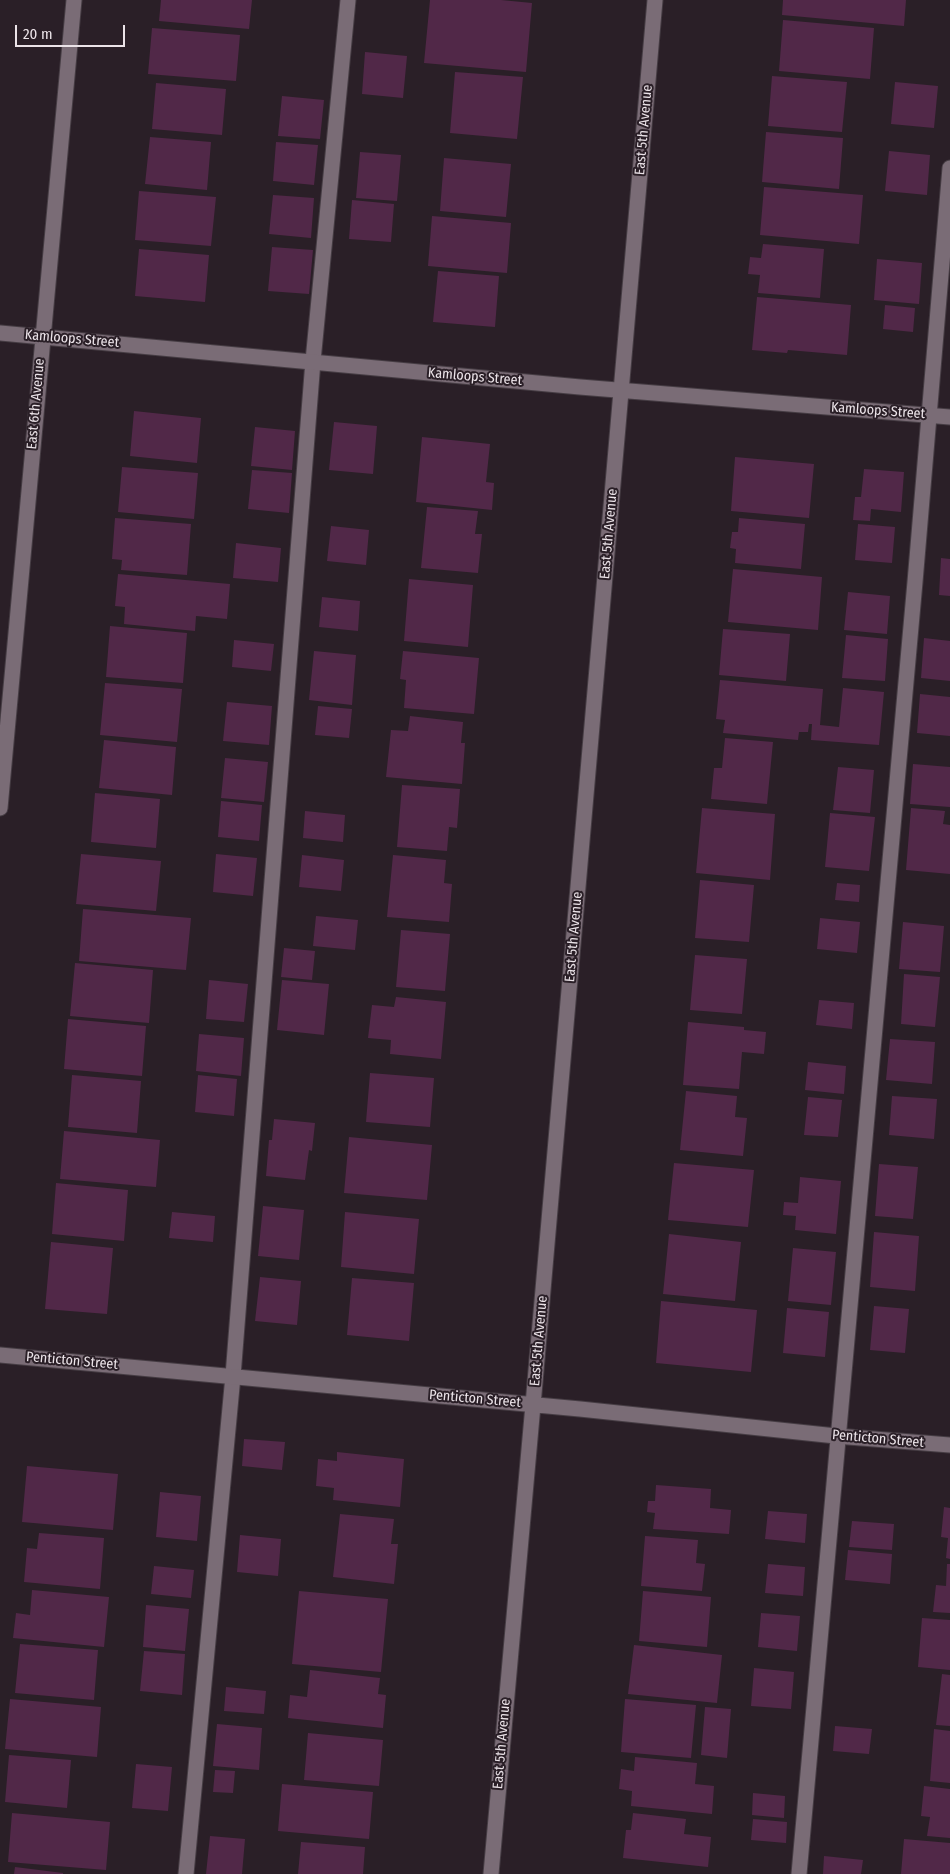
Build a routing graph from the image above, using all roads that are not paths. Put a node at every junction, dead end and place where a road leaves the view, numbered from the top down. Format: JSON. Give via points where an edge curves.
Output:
{"nodes":[{"id":1,"x":74,"y":0,"type":"edge"},
{"id":2,"x":348,"y":0,"type":"edge"},
{"id":3,"x":655,"y":0,"type":"edge"},
{"id":4,"x":950,"y":168,"type":"edge"},
{"id":5,"x":0,"y":333,"type":"edge"},
{"id":6,"x":42,"y":337,"type":"junction"},
{"id":7,"x":313,"y":362,"type":"junction"},
{"id":8,"x":621,"y":390,"type":"junction"},
{"id":9,"x":930,"y":415,"type":"junction"},
{"id":10,"x":950,"y":416,"type":"edge"},
{"id":11,"x":0,"y":808,"type":"edge"},
{"id":12,"x":0,"y":1355,"type":"edge"},
{"id":13,"x":233,"y":1376,"type":"junction"},
{"id":14,"x":533,"y":1405,"type":"junction"},
{"id":15,"x":836,"y":1436,"type":"junction"},
{"id":16,"x":950,"y":1445,"type":"edge"},
{"id":17,"x":186,"y":1874,"type":"edge"},
{"id":18,"x":491,"y":1874,"type":"edge"},
{"id":19,"x":799,"y":1874,"type":"edge"}],
"edges":[{"from":1,"to":6,"type":"street","name":"East 6th Avenue"},
{"from":2,"to":7,"type":"street"},
{"from":3,"to":8,"type":"street","name":"East 5th Avenue"},
{"from":4,"to":9,"type":"street"},
{"from":5,"to":6,"type":"street","name":"Kamloops Street"},
{"from":6,"to":7,"type":"street","name":"Kamloops Street"},
{"from":6,"to":11,"type":"street","name":"East 6th Avenue"},
{"from":7,"to":8,"type":"street","name":"Kamloops Street"},
{"from":7,"to":13,"type":"street"},
{"from":8,"to":9,"type":"street","name":"Kamloops Street"},
{"from":8,"to":14,"type":"street","name":"East 5th Avenue"},
{"from":9,"to":10,"type":"street","name":"Kamloops Street"},
{"from":9,"to":15,"type":"street"},
{"from":12,"to":13,"type":"street","name":"Penticton Street"},
{"from":13,"to":14,"type":"street","name":"Penticton Street"},
{"from":13,"to":17,"type":"street"},
{"from":14,"to":15,"type":"street","name":"Penticton Street"},
{"from":14,"to":18,"type":"street","name":"East 5th Avenue"},
{"from":15,"to":16,"type":"street","name":"Penticton Street"},
{"from":15,"to":19,"type":"street"}]}
